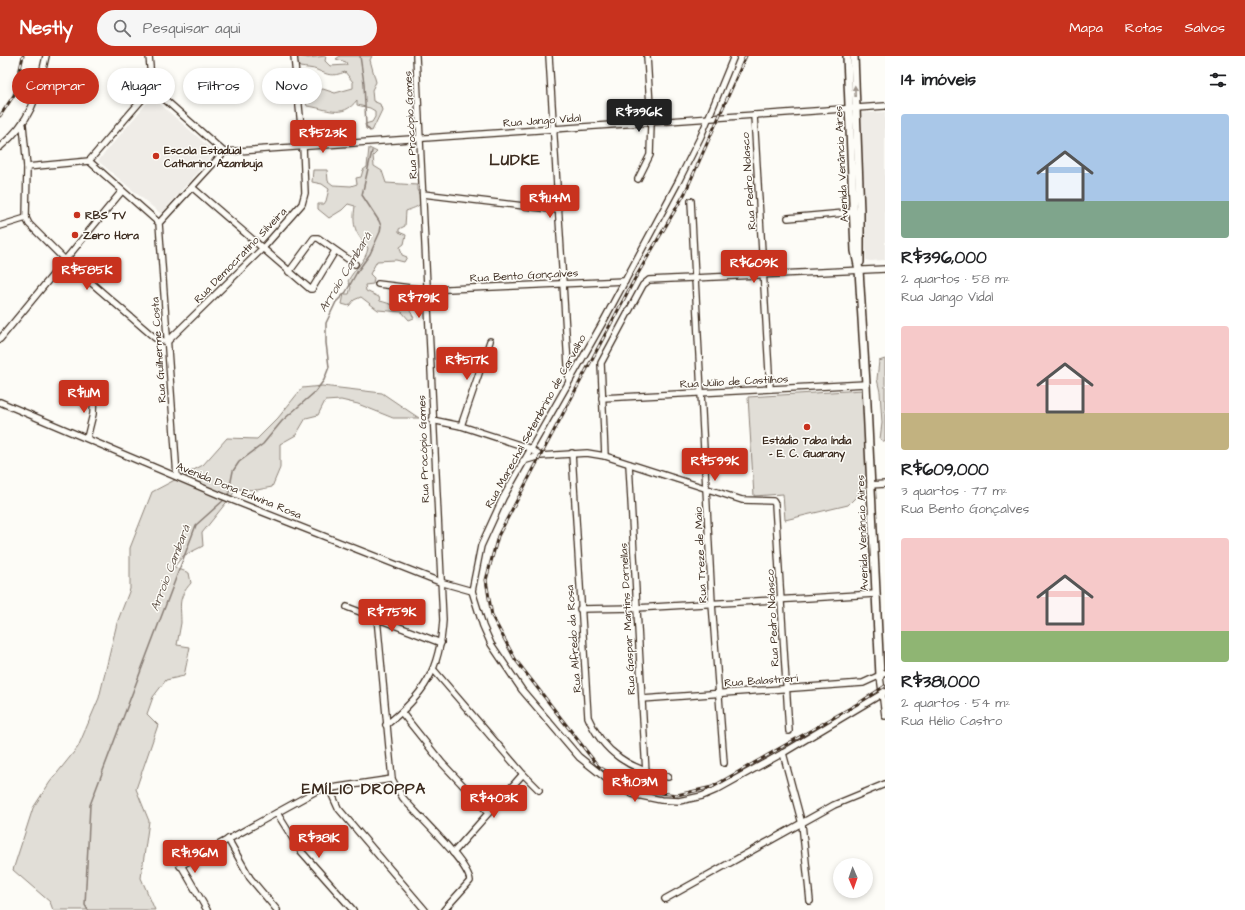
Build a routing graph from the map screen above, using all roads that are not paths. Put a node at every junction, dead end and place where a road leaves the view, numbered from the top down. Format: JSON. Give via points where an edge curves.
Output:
{"nodes":[{"id":1,"x":46,"y":56,"type":"edge"},
{"id":2,"x":149,"y":56,"type":"edge"},
{"id":3,"x":294,"y":56,"type":"edge"},
{"id":4,"x":416,"y":56,"type":"edge"},
{"id":5,"x":549,"y":56,"type":"edge"},
{"id":6,"x":647,"y":56,"type":"edge"},
{"id":7,"x":734,"y":56,"type":"edge"},
{"id":8,"x":847,"y":56,"type":"edge"},
{"id":9,"x":854,"y":56,"type":"edge"},
{"id":10,"x":150,"y":68,"type":"edge"},
{"id":11,"x":138,"y":104,"type":"edge"},
{"id":12,"x":170,"y":104,"type":"edge"},
{"id":13,"x":885,"y":106,"type":"edge"},
{"id":14,"x":852,"y":107,"type":"junction"},
{"id":15,"x":754,"y":115,"type":"junction"},
{"id":16,"x":708,"y":119,"type":"junction"},
{"id":17,"x":651,"y":123,"type":"junction"},
{"id":18,"x":23,"y":125,"type":"junction"},
{"id":19,"x":554,"y":130,"type":"junction"},
{"id":20,"x":421,"y":138,"type":"junction"},
{"id":21,"x":303,"y":146,"type":"junction"},
{"id":22,"x":0,"y":147,"type":"edge"},
{"id":23,"x":224,"y":152,"type":"junction"},
{"id":24,"x":89,"y":161,"type":"junction"},
{"id":25,"x":27,"y":167,"type":"junction"},
{"id":26,"x":638,"y":179,"type":"dead end"},
{"id":27,"x":192,"y":188,"type":"junction"},
{"id":28,"x":122,"y":191,"type":"junction"},
{"id":29,"x":423,"y":194,"type":"junction"},
{"id":30,"x":691,"y":201,"type":"dead end"},
{"id":31,"x":558,"y":210,"type":"junction"},
{"id":32,"x":857,"y":212,"type":"junction"},
{"id":33,"x":26,"y":218,"type":"junction"},
{"id":34,"x":788,"y":218,"type":"dead end"},
{"id":35,"x":159,"y":223,"type":"junction"},
{"id":36,"x":0,"y":226,"type":"edge"},
{"id":37,"x":263,"y":248,"type":"junction"},
{"id":38,"x":335,"y":251,"type":"junction"},
{"id":39,"x":65,"y":260,"type":"junction"},
{"id":40,"x":355,"y":264,"type":"dead end"},
{"id":41,"x":885,"y":269,"type":"edge"},
{"id":42,"x":859,"y":270,"type":"junction"},
{"id":43,"x":289,"y":272,"type":"junction"},
{"id":44,"x":764,"y":274,"type":"junction"},
{"id":45,"x":694,"y":278,"type":"junction"},
{"id":46,"x":625,"y":281,"type":"junction"},
{"id":47,"x":563,"y":283,"type":"junction"},
{"id":48,"x":378,"y":284,"type":"dead end"},
{"id":49,"x":426,"y":290,"type":"junction"},
{"id":50,"x":0,"y":339,"type":"edge"},
{"id":51,"x":490,"y":341,"type":"dead end"},
{"id":52,"x":168,"y":342,"type":"junction"},
{"id":53,"x":568,"y":382,"type":"junction"},
{"id":54,"x":866,"y":384,"type":"junction"},
{"id":55,"x":770,"y":389,"type":"junction"},
{"id":56,"x":94,"y":392,"type":"dead end"},
{"id":57,"x":700,"y":393,"type":"junction"},
{"id":58,"x":602,"y":398,"type":"junction"},
{"id":59,"x":0,"y":402,"type":"edge"},
{"id":60,"x":432,"y":420,"type":"junction"},
{"id":61,"x":461,"y":426,"type":"junction"},
{"id":62,"x":87,"y":438,"type":"junction"},
{"id":63,"x":529,"y":448,"type":"junction"},
{"id":64,"x":572,"y":454,"type":"junction"},
{"id":65,"x":540,"y":456,"type":"junction"},
{"id":66,"x":605,"y":456,"type":"junction"},
{"id":67,"x":523,"y":461,"type":"junction"},
{"id":68,"x":629,"y":464,"type":"junction"},
{"id":69,"x":177,"y":476,"type":"junction"},
{"id":70,"x":885,"y":484,"type":"edge"},
{"id":71,"x":870,"y":485,"type":"junction"},
{"id":72,"x":707,"y":488,"type":"junction"},
{"id":73,"x":440,"y":582,"type":"junction"},
{"id":74,"x":472,"y":591,"type":"junction"},
{"id":75,"x":875,"y":594,"type":"junction"},
{"id":76,"x":781,"y":599,"type":"junction"},
{"id":77,"x":712,"y":603,"type":"junction"},
{"id":78,"x":347,"y":608,"type":"dead end"},
{"id":79,"x":636,"y":608,"type":"junction"},
{"id":80,"x":580,"y":609,"type":"junction"},
{"id":81,"x":377,"y":618,"type":"junction"},
{"id":82,"x":441,"y":643,"type":"junction"},
{"id":83,"x":433,"y":669,"type":"junction"},
{"id":84,"x":883,"y":674,"type":"edge"},
{"id":85,"x":786,"y":689,"type":"junction"},
{"id":86,"x":718,"y":693,"type":"junction"},
{"id":87,"x":883,"y":693,"type":"edge"},
{"id":88,"x":642,"y":699,"type":"junction"},
{"id":89,"x":402,"y":713,"type":"junction"},
{"id":90,"x":885,"y":716,"type":"edge"},
{"id":91,"x":386,"y":725,"type":"junction"},
{"id":92,"x":789,"y":730,"type":"dead end"},
{"id":93,"x":783,"y":753,"type":"junction"},
{"id":94,"x":724,"y":763,"type":"dead end"},
{"id":95,"x":646,"y":773,"type":"junction"},
{"id":96,"x":523,"y":774,"type":"junction"},
{"id":97,"x":668,"y":777,"type":"dead end"},
{"id":98,"x":392,"y":780,"type":"junction"},
{"id":99,"x":885,"y":784,"type":"edge"},
{"id":100,"x":329,"y":788,"type":"junction"},
{"id":101,"x":539,"y":790,"type":"dead end"},
{"id":102,"x":488,"y":812,"type":"junction"},
{"id":103,"x":277,"y":813,"type":"junction"},
{"id":104,"x":802,"y":824,"type":"junction"},
{"id":105,"x":228,"y":839,"type":"junction"},
{"id":106,"x":170,"y":846,"type":"dead end"},
{"id":107,"x":453,"y":853,"type":"junction"},
{"id":108,"x":180,"y":866,"type":"junction"},
{"id":109,"x":665,"y":900,"type":"dead end"},
{"id":110,"x":810,"y":901,"type":"dead end"},
{"id":111,"x":207,"y":910,"type":"edge"},
{"id":112,"x":277,"y":910,"type":"edge"},
{"id":113,"x":353,"y":910,"type":"edge"},
{"id":114,"x":425,"y":910,"type":"edge"},
{"id":115,"x":444,"y":910,"type":"edge"}],
"edges":[{"from":1,"to":18,"type":"street","via":[[34,104]]},
{"from":2,"to":10,"type":"street"},
{"from":3,"to":21,"type":"street","name":"Rua Democratino Silveira"},
{"from":4,"to":20,"type":"street","name":"Rua Procópio Gomes"},
{"from":5,"to":19,"type":"street"},
{"from":6,"to":17,"type":"street"},
{"from":7,"to":16,"type":"street","name":"Rua Marechal Setembrino de Carvalho"},
{"from":8,"to":14,"type":"main road","name":"Avenida Venâncio Aires"},
{"from":14,"to":9,"type":"main road","name":"Avenida Venâncio Aires","one_way":true},
{"from":11,"to":24,"type":"street"},
{"from":12,"to":23,"type":"street"},
{"from":13,"to":14,"type":"street","name":"Rua Jango Vidal"},
{"from":14,"to":15,"type":"street","name":"Rua Jango Vidal"},
{"from":14,"to":32,"type":"main road","name":"Avenida Venâncio Aires"},
{"from":15,"to":16,"type":"street","name":"Rua Jango Vidal"},
{"from":15,"to":44,"type":"street","name":"Rua Pedro Nolasco"},
{"from":16,"to":17,"type":"street","name":"Rua Jango Vidal"},
{"from":16,"to":46,"type":"street","name":"Rua Marechal Setembrino de Carvalho","via":[[678,184]]},
{"from":17,"to":19,"type":"street","name":"Rua Jango Vidal"},
{"from":17,"to":26,"type":"street","via":[[650,155]]},
{"from":18,"to":22,"type":"street"},
{"from":18,"to":25,"type":"street"},
{"from":19,"to":20,"type":"street","name":"Rua Jango Vidal"},
{"from":19,"to":31,"type":"street"},
{"from":20,"to":21,"type":"street","name":"Rua Jango Vidal"},
{"from":20,"to":29,"type":"street","name":"Rua Procópio Gomes"},
{"from":21,"to":23,"type":"street","name":"Rua Jango Vidal"},
{"from":21,"to":37,"type":"street","name":"Rua Democratino Silveira","via":[[305,193],[302,204]]},
{"from":23,"to":27,"type":"street"},
{"from":24,"to":25,"type":"street"},
{"from":24,"to":28,"type":"street"},
{"from":25,"to":33,"type":"street"},
{"from":27,"to":35,"type":"street"},
{"from":27,"to":37,"type":"street"},
{"from":28,"to":35,"type":"street"},
{"from":28,"to":39,"type":"street"},
{"from":29,"to":31,"type":"street"},
{"from":29,"to":49,"type":"street","name":"Rua Procópio Gomes"},
{"from":30,"to":45,"type":"street","name":"Rua Treze de Maio"},
{"from":31,"to":47,"type":"street"},
{"from":32,"to":34,"type":"street"},
{"from":32,"to":42,"type":"main road","name":"Avenida Venâncio Aires","via":[[861,251]]},
{"from":33,"to":36,"type":"street"},
{"from":33,"to":39,"type":"street","via":[[34,231]]},
{"from":35,"to":52,"type":"street","name":"Rua Guilherme Costa"},
{"from":37,"to":43,"type":"street"},
{"from":37,"to":52,"type":"street","name":"Rua Democratino Silveira"},
{"from":38,"to":40,"type":"street"},
{"from":38,"to":43,"type":"street","via":[[318,238],[314,238]]},
{"from":38,"to":43,"type":"street","via":[[312,289]]},
{"from":39,"to":50,"type":"street"},
{"from":39,"to":52,"type":"street","via":[[155,338]]},
{"from":41,"to":42,"type":"street"},
{"from":42,"to":44,"type":"street"},
{"from":42,"to":54,"type":"main road","name":"Avenida Venâncio Aires"},
{"from":44,"to":45,"type":"street"},
{"from":44,"to":55,"type":"street","name":"Rua Pedro Nolasco"},
{"from":45,"to":57,"type":"street","name":"Rua Treze de Maio"},
{"from":45,"to":58,"type":"street","via":[[650,280],[643,285],[601,363]]},
{"from":46,"to":47,"type":"street","name":"Rua Bento Gonçalves"},
{"from":46,"to":53,"type":"street","name":"Rua Marechal Setembrino de Carvalho"},
{"from":47,"to":49,"type":"street","name":"Rua Bento Gonçalves"},
{"from":47,"to":53,"type":"street"},
{"from":48,"to":49,"type":"street","name":"Rua Bento Gonçalves"},
{"from":49,"to":60,"type":"street","name":"Rua Procópio Gomes"},
{"from":51,"to":61,"type":"street"},
{"from":52,"to":69,"type":"street","name":"Rua Guilherme Costa"},
{"from":53,"to":63,"type":"street","name":"Rua Marechal Setembrino de Carvalho"},
{"from":54,"to":55,"type":"street","name":"Rua Júlio de Castilhos"},
{"from":54,"to":71,"type":"main road","name":"Avenida Venâncio Aires"},
{"from":55,"to":57,"type":"street","name":"Rua Júlio de Castilhos"},
{"from":56,"to":62,"type":"street","via":[[93,414]]},
{"from":57,"to":58,"type":"street","name":"Rua Júlio de Castilhos"},
{"from":57,"to":72,"type":"street","name":"Rua Treze de Maio"},
{"from":58,"to":66,"type":"street"},
{"from":59,"to":62,"type":"street","name":"Avenida Dona Edwina Rosa"},
{"from":60,"to":61,"type":"street"},
{"from":60,"to":73,"type":"street","name":"Rua Procópio Gomes"},
{"from":61,"to":63,"type":"street"},
{"from":62,"to":69,"type":"street","name":"Avenida Dona Edwina Rosa"},
{"from":63,"to":65,"type":"street"},
{"from":63,"to":67,"type":"street","name":"Rua Marechal Setembrino de Carvalho"},
{"from":64,"to":65,"type":"street"},
{"from":64,"to":66,"type":"street"},
{"from":64,"to":80,"type":"street","name":"Rua Alfredo da Rosa"},
{"from":65,"to":67,"type":"street"},
{"from":66,"to":68,"type":"street"},
{"from":67,"to":74,"type":"street","name":"Rua Marechal Setembrino de Carvalho","via":[[485,534]]},
{"from":68,"to":72,"type":"street"},
{"from":68,"to":79,"type":"street","name":"Rua Gaspar Martins Dornellas"},
{"from":69,"to":73,"type":"street","name":"Avenida Dona Edwina Rosa"},
{"from":70,"to":71,"type":"street"},
{"from":71,"to":75,"type":"main road","name":"Avenida Venâncio Aires"},
{"from":72,"to":76,"type":"street","name":"Rua Pedro Nolasco","via":[[742,500],[769,500],[775,504]]},
{"from":72,"to":77,"type":"street","name":"Rua Treze de Maio"},
{"from":73,"to":74,"type":"street","name":"Avenida Dona Edwina Rosa"},
{"from":73,"to":82,"type":"street","name":"Rua Procópio Gomes"},
{"from":74,"to":93,"type":"street","name":"Rua Marechal Setembrino de Carvalho","via":[[488,638],[522,690],[579,757],[617,787],[632,794],[679,801],[716,790]]},
{"from":75,"to":76,"type":"street"},
{"from":75,"to":84,"type":"main road","name":"Avenida Venâncio Aires"},
{"from":76,"to":77,"type":"street"},
{"from":76,"to":85,"type":"street","name":"Rua Pedro Nolasco"},
{"from":77,"to":79,"type":"street"},
{"from":77,"to":86,"type":"street","name":"Rua Treze de Maio"},
{"from":78,"to":81,"type":"street"},
{"from":79,"to":80,"type":"street"},
{"from":79,"to":88,"type":"street","name":"Rua Gaspar Martins Dornellas"},
{"from":80,"to":95,"type":"street","name":"Rua Alfredo da Rosa","via":[[588,717],[609,750],[626,763]]},
{"from":81,"to":82,"type":"street"},
{"from":81,"to":91,"type":"street"},
{"from":82,"to":83,"type":"street","name":"Rua Procópio Gomes"},
{"from":83,"to":89,"type":"street","name":"Rua Procópio Gomes","via":[[421,692]]},
{"from":83,"to":96,"type":"street"},
{"from":84,"to":85,"type":"street","name":"Rua Balastreri","via":[[863,682]]},
{"from":84,"to":87,"type":"street"},
{"from":85,"to":86,"type":"street","name":"Rua Balastreri"},
{"from":85,"to":92,"type":"street","name":"Rua Pedro Nolasco"},
{"from":86,"to":88,"type":"street","name":"Rua Balastreri"},
{"from":86,"to":94,"type":"street","name":"Rua Treze de Maio"},
{"from":87,"to":90,"type":"street"},
{"from":87,"to":93,"type":"street","name":"Rua Marechal Setembrino de Carvalho"},
{"from":88,"to":95,"type":"street","name":"Rua Gaspar Martins Dornellas"},
{"from":89,"to":91,"type":"street","name":"Rua Procópio Gomes"},
{"from":89,"to":102,"type":"street","via":[[442,763]]},
{"from":91,"to":98,"type":"street"},
{"from":93,"to":104,"type":"street"},
{"from":95,"to":97,"type":"street","name":"Rua Alfredo da Rosa"},
{"from":96,"to":101,"type":"street"},
{"from":96,"to":102,"type":"street"},
{"from":98,"to":100,"type":"street"},
{"from":98,"to":107,"type":"street","via":[[404,798]]},
{"from":99,"to":104,"type":"street","via":[[834,804]]},
{"from":100,"to":103,"type":"street","via":[[310,794]]},
{"from":100,"to":114,"type":"street","via":[[338,808]]},
{"from":102,"to":107,"type":"street"},
{"from":103,"to":105,"type":"street"},
{"from":103,"to":113,"type":"street","via":[[300,850]]},
{"from":104,"to":109,"type":"street"},
{"from":104,"to":110,"type":"street"},
{"from":105,"to":108,"type":"street"},
{"from":105,"to":112,"type":"street","via":[[250,878]]},
{"from":106,"to":108,"type":"street"},
{"from":107,"to":115,"type":"street","via":[[468,872],[470,881]]},
{"from":108,"to":111,"type":"street"}]}
